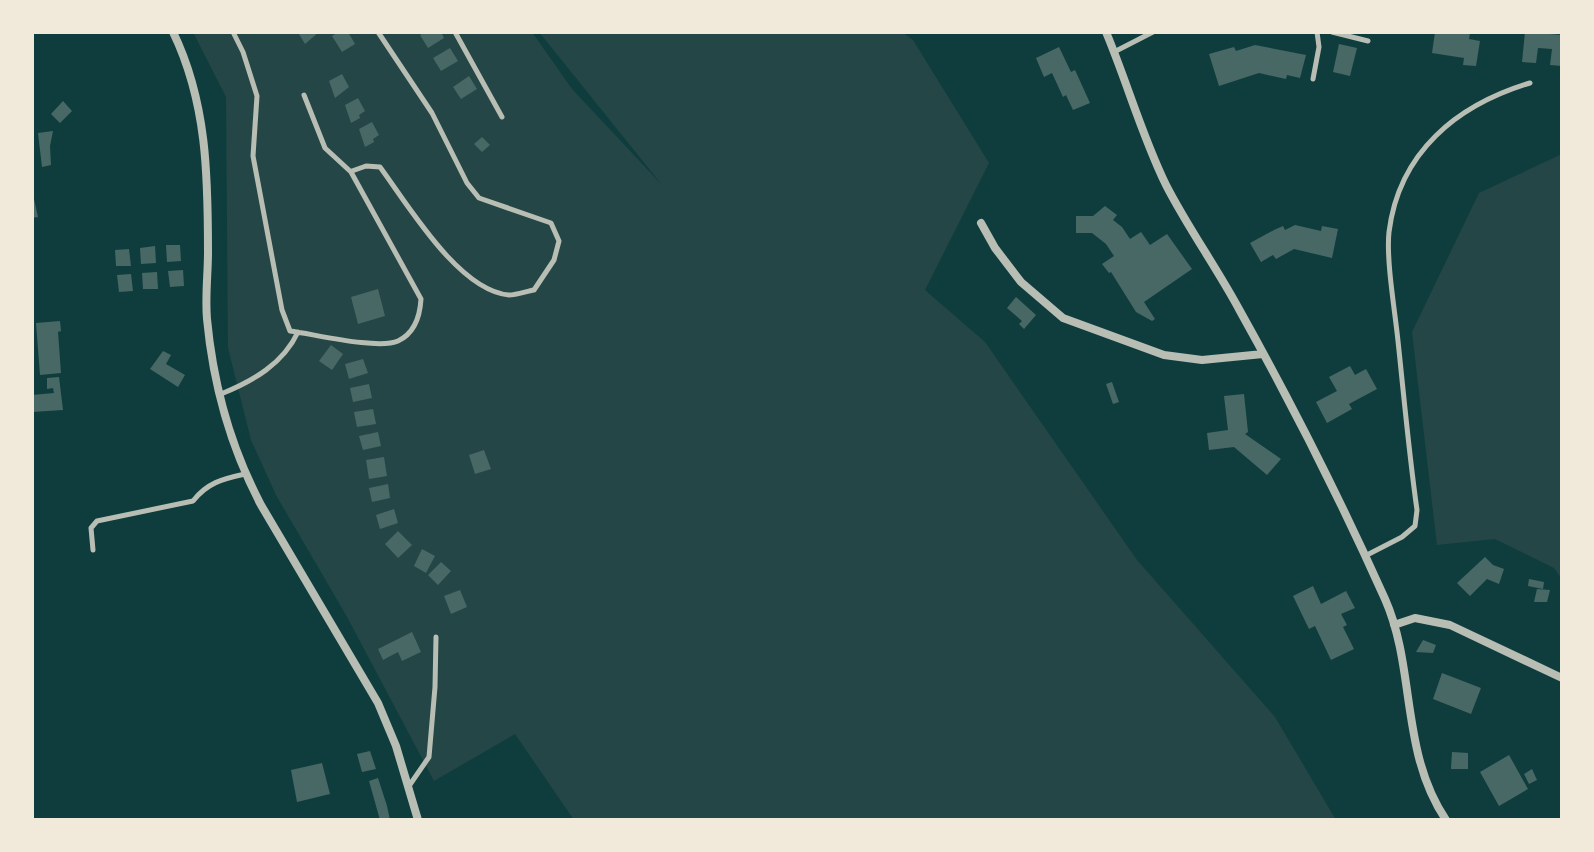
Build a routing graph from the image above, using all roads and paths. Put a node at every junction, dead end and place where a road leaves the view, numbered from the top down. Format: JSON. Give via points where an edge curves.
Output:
{"nodes":[{"id":1,"x":173,"y":32,"type":"edge"},
{"id":2,"x":233,"y":32,"type":"edge"},
{"id":3,"x":378,"y":32,"type":"edge"},
{"id":4,"x":455,"y":32,"type":"edge"},
{"id":5,"x":1106,"y":32,"type":"edge"},
{"id":6,"x":1153,"y":32,"type":"edge"},
{"id":7,"x":1317,"y":32,"type":"edge"},
{"id":8,"x":1332,"y":32,"type":"edge"},
{"id":9,"x":1368,"y":41,"type":"dead end"},
{"id":10,"x":1114,"y":52,"type":"junction"},
{"id":11,"x":1313,"y":79,"type":"dead end"},
{"id":12,"x":1530,"y":83,"type":"dead end"},
{"id":13,"x":304,"y":95,"type":"dead end"},
{"id":14,"x":502,"y":117,"type":"dead end"},
{"id":15,"x":351,"y":172,"type":"junction"},
{"id":16,"x":981,"y":223,"type":"dead end"},
{"id":17,"x":298,"y":332,"type":"junction"},
{"id":18,"x":1263,"y":354,"type":"junction"},
{"id":19,"x":221,"y":394,"type":"junction"},
{"id":20,"x":245,"y":474,"type":"junction"},
{"id":21,"x":93,"y":550,"type":"dead end"},
{"id":22,"x":1364,"y":557,"type":"junction"},
{"id":23,"x":1394,"y":625,"type":"junction"},
{"id":24,"x":436,"y":637,"type":"dead end"},
{"id":25,"x":1562,"y":678,"type":"edge"},
{"id":26,"x":409,"y":786,"type":"junction"},
{"id":27,"x":418,"y":820,"type":"edge"},
{"id":28,"x":1446,"y":820,"type":"edge"}],
"edges":[{"from":1,"to":19,"type":"street","via":[[195,86],[204,132],[207,317]]},
{"from":2,"to":17,"type":"lane","via":[[257,96],[253,156],[282,310],[290,331]]},
{"from":3,"to":15,"type":"lane","via":[[432,113],[467,183],[479,198],[551,223],[559,241],[554,260],[534,290],[509,295],[484,285],[461,272],[440,249],[380,167]]},
{"from":4,"to":14,"type":"lane"},
{"from":5,"to":10,"type":"street"},
{"from":6,"to":10,"type":"lane"},
{"from":7,"to":11,"type":"lane"},
{"from":8,"to":9,"type":"lane"},
{"from":10,"to":18,"type":"street","via":[[1166,184]]},
{"from":12,"to":22,"type":"lane","via":[[1488,98],[1444,129],[1419,152],[1398,188],[1389,234],[1417,510],[1415,526]]},
{"from":13,"to":15,"type":"lane","via":[[325,148]]},
{"from":15,"to":17,"type":"lane","via":[[421,299],[420,316],[397,342]]},
{"from":16,"to":18,"type":"street","via":[[1021,282],[1063,318],[1164,355],[1202,360]]},
{"from":17,"to":19,"type":"lane","via":[[289,350],[259,375]]},
{"from":18,"to":22,"type":"street"},
{"from":19,"to":20,"type":"street"},
{"from":20,"to":21,"type":"lane","via":[[219,479],[193,501],[97,521],[91,528]]},
{"from":20,"to":26,"type":"street","via":[[378,703]]},
{"from":22,"to":23,"type":"street"},
{"from":23,"to":25,"type":"street","via":[[1415,618],[1450,625]]},
{"from":23,"to":28,"type":"street","via":[[1415,748]]},
{"from":24,"to":26,"type":"lane","via":[[429,757]]},
{"from":26,"to":27,"type":"street"}]}
